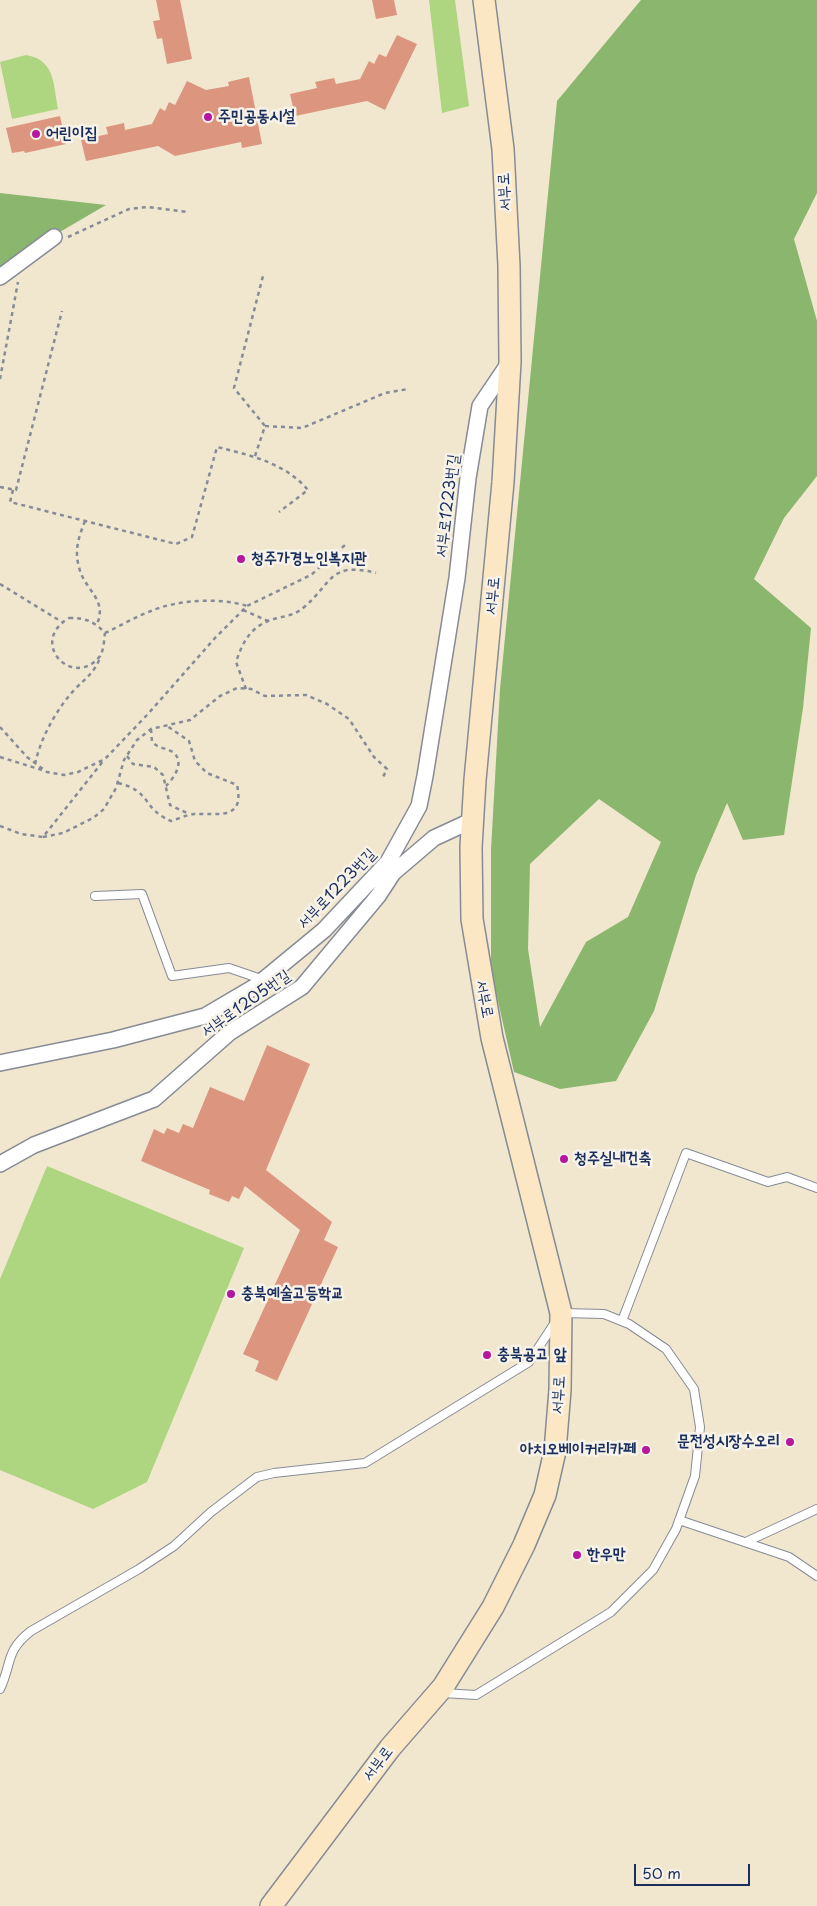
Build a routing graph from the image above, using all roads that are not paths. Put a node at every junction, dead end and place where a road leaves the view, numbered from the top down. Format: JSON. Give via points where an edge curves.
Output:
{"nodes":[{"id":1,"x":484,"y":0,"type":"edge"},
{"id":2,"x":59,"y":239,"type":"road end"},
{"id":3,"x":0,"y":277,"type":"edge"},
{"id":4,"x":510,"y":362,"type":"junction"},
{"id":5,"x":473,"y":820,"type":"junction"},
{"id":6,"x":95,"y":896,"type":"dead end"},
{"id":7,"x":327,"y":928,"type":"junction"},
{"id":8,"x":340,"y":942,"type":"junction"},
{"id":9,"x":264,"y":980,"type":"junction"},
{"id":10,"x":0,"y":1063,"type":"edge"},
{"id":11,"x":0,"y":1164,"type":"edge"},
{"id":12,"x":817,"y":1188,"type":"edge"},
{"id":13,"x":561,"y":1313,"type":"junction"},
{"id":14,"x":622,"y":1321,"type":"junction"},
{"id":15,"x":817,"y":1509,"type":"edge"},
{"id":16,"x":680,"y":1520,"type":"junction"},
{"id":17,"x":746,"y":1542,"type":"junction"},
{"id":18,"x":817,"y":1576,"type":"edge"},
{"id":19,"x":0,"y":1689,"type":"edge"},
{"id":20,"x":438,"y":1692,"type":"junction"},
{"id":21,"x":271,"y":1906,"type":"edge"}],
"edges":[{"from":1,"to":4,"type":"main road","name":"서부로","via":[[503,149]]},
{"from":2,"to":3,"type":"street"},
{"from":4,"to":5,"type":"main road","name":"서부로","via":[[503,482]]},
{"from":4,"to":7,"type":"street","name":"서부로1223번길","via":[[480,406],[457,578],[419,806],[388,862]]},
{"from":5,"to":8,"type":"street","name":"서부로1205번길","via":[[434,838],[393,873]]},
{"from":5,"to":13,"type":"main road","name":"서부로","via":[[472,919],[479,972],[492,1038]]},
{"from":6,"to":9,"type":"lane","via":[[142,894],[172,976],[229,968]]},
{"from":7,"to":8,"type":"street"},
{"from":7,"to":9,"type":"street","name":"서부로1223번길"},
{"from":8,"to":11,"type":"street","name":"서부로1205번길","via":[[302,987],[229,1033],[154,1099],[34,1145]]},
{"from":9,"to":10,"type":"street","name":"서부로1223번길","via":[[205,1016],[113,1040]]},
{"from":12,"to":14,"type":"lane","via":[[787,1177],[768,1182],[686,1154]]},
{"from":13,"to":14,"type":"lane","via":[[604,1314]]},
{"from":13,"to":19,"type":"lane","via":[[529,1362],[365,1463],[257,1477],[174,1546],[139,1570],[18,1640]]},
{"from":13,"to":20,"type":"main road","name":"서부로","via":[[555,1451],[545,1495],[493,1607]]},
{"from":14,"to":16,"type":"lane","via":[[666,1349],[694,1389],[700,1427],[695,1476]]},
{"from":15,"to":17,"type":"lane"},
{"from":16,"to":17,"type":"lane"},
{"from":16,"to":20,"type":"lane","via":[[653,1570],[611,1612],[476,1695]]},
{"from":17,"to":18,"type":"lane","via":[[789,1557]]},
{"from":20,"to":21,"type":"main road","name":"서부로","via":[[390,1748]]}]}
